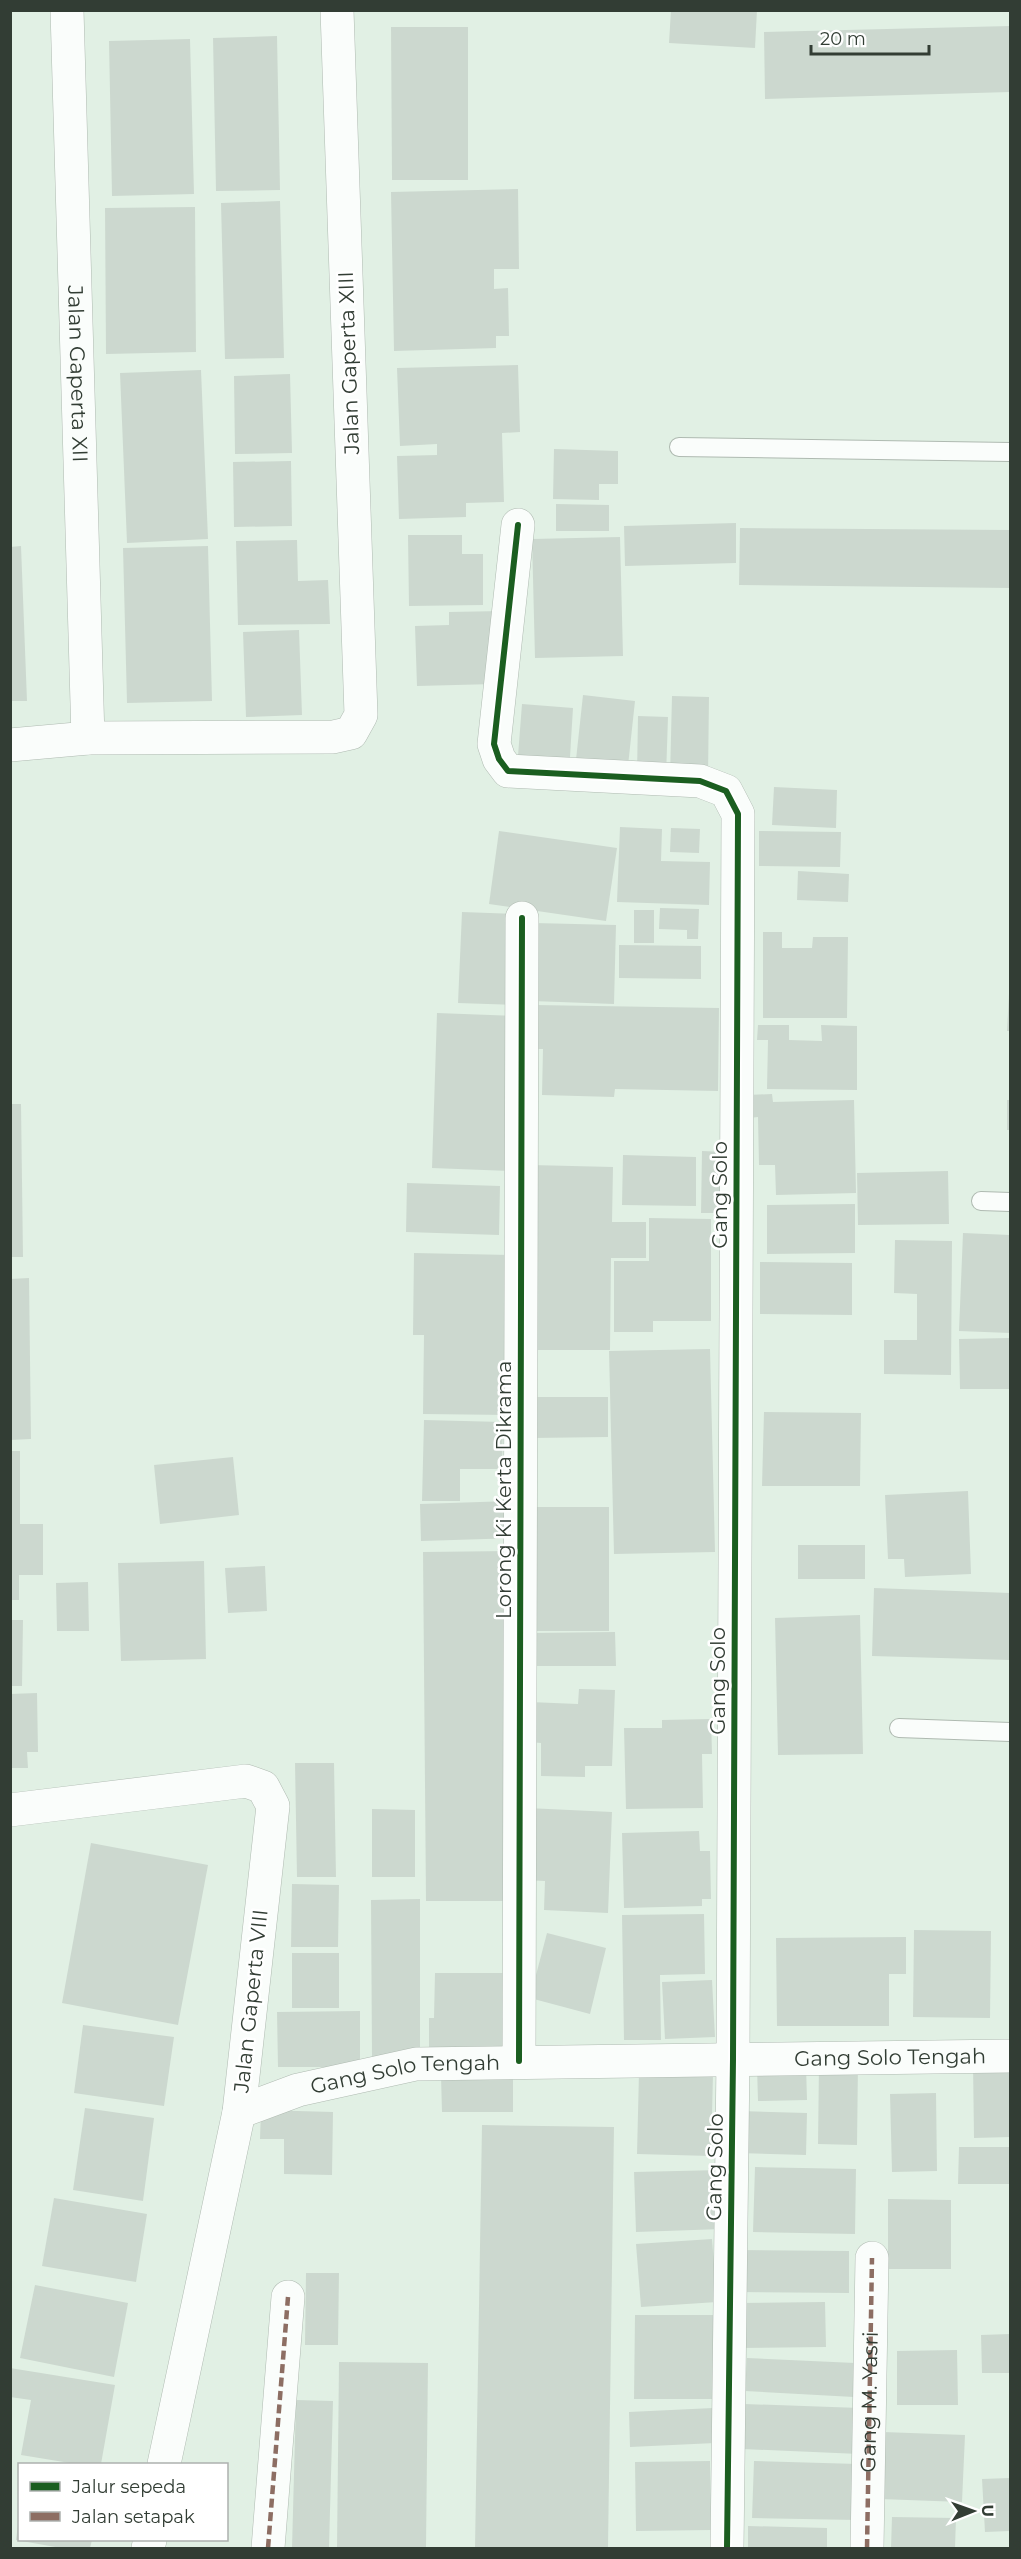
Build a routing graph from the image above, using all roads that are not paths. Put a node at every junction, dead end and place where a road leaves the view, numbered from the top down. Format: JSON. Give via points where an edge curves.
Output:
{"nodes":[{"id":1,"x":67,"y":10,"type":"edge"},
{"id":2,"x":337,"y":10,"type":"edge"},
{"id":3,"x":679,"y":447,"type":"dead end"},
{"id":4,"x":1011,"y":452,"type":"edge"},
{"id":5,"x":518,"y":525,"type":"dead end"},
{"id":6,"x":88,"y":738,"type":"junction"},
{"id":7,"x":10,"y":745,"type":"edge"},
{"id":8,"x":522,"y":918,"type":"dead end"},
{"id":9,"x":981,"y":1201,"type":"dead end"},
{"id":10,"x":1011,"y":1202,"type":"edge"},
{"id":11,"x":900,"y":1728,"type":"dead end"},
{"id":12,"x":1011,"y":1732,"type":"edge"},
{"id":13,"x":10,"y":1810,"type":"edge"},
{"id":14,"x":1011,"y":2056,"type":"edge"},
{"id":15,"x":733,"y":2059,"type":"junction"},
{"id":16,"x":519,"y":2061,"type":"junction"},
{"id":17,"x":239,"y":2112,"type":"junction"},
{"id":18,"x":872,"y":2258,"type":"dead end"},
{"id":19,"x":288,"y":2297,"type":"dead end"},
{"id":20,"x":164,"y":2463,"type":"edge"},
{"id":21,"x":268,"y":2548,"type":"edge"},
{"id":22,"x":727,"y":2548,"type":"edge"},
{"id":23,"x":867,"y":2548,"type":"edge"}],
"edges":[{"from":1,"to":6,"type":"street","name":"Jalan Gaperta XII"},
{"from":2,"to":6,"type":"street","name":"Jalan Gaperta XIII","via":[[361,715],[351,733],[333,737]]},
{"from":3,"to":4,"type":"lane"},
{"from":5,"to":15,"type":"street","name":"Gang Solo","via":[[494,744],[508,771],[700,782],[726,791],[738,814]]},
{"from":6,"to":7,"type":"street"},
{"from":8,"to":16,"type":"street","name":"Lorong Ki Kerta Dikrama"},
{"from":9,"to":10,"type":"lane"},
{"from":11,"to":12,"type":"lane"},
{"from":13,"to":17,"type":"street","name":"Jalan Gaperta VIII","via":[[246,1781],[263,1787],[273,1806]]},
{"from":14,"to":15,"type":"street","name":"Gang Solo Tengah"},
{"from":15,"to":16,"type":"street","name":"Gang Solo Tengah"},
{"from":15,"to":22,"type":"street","name":"Gang Solo"},
{"from":16,"to":17,"type":"street","name":"Gang Solo Tengah","via":[[416,2064],[298,2090]]},
{"from":17,"to":20,"type":"street","name":"Jalan Gaperta VIII"},
{"from":18,"to":23,"type":"street","name":"Gang M. Yasri"},
{"from":19,"to":21,"type":"street"}]}
